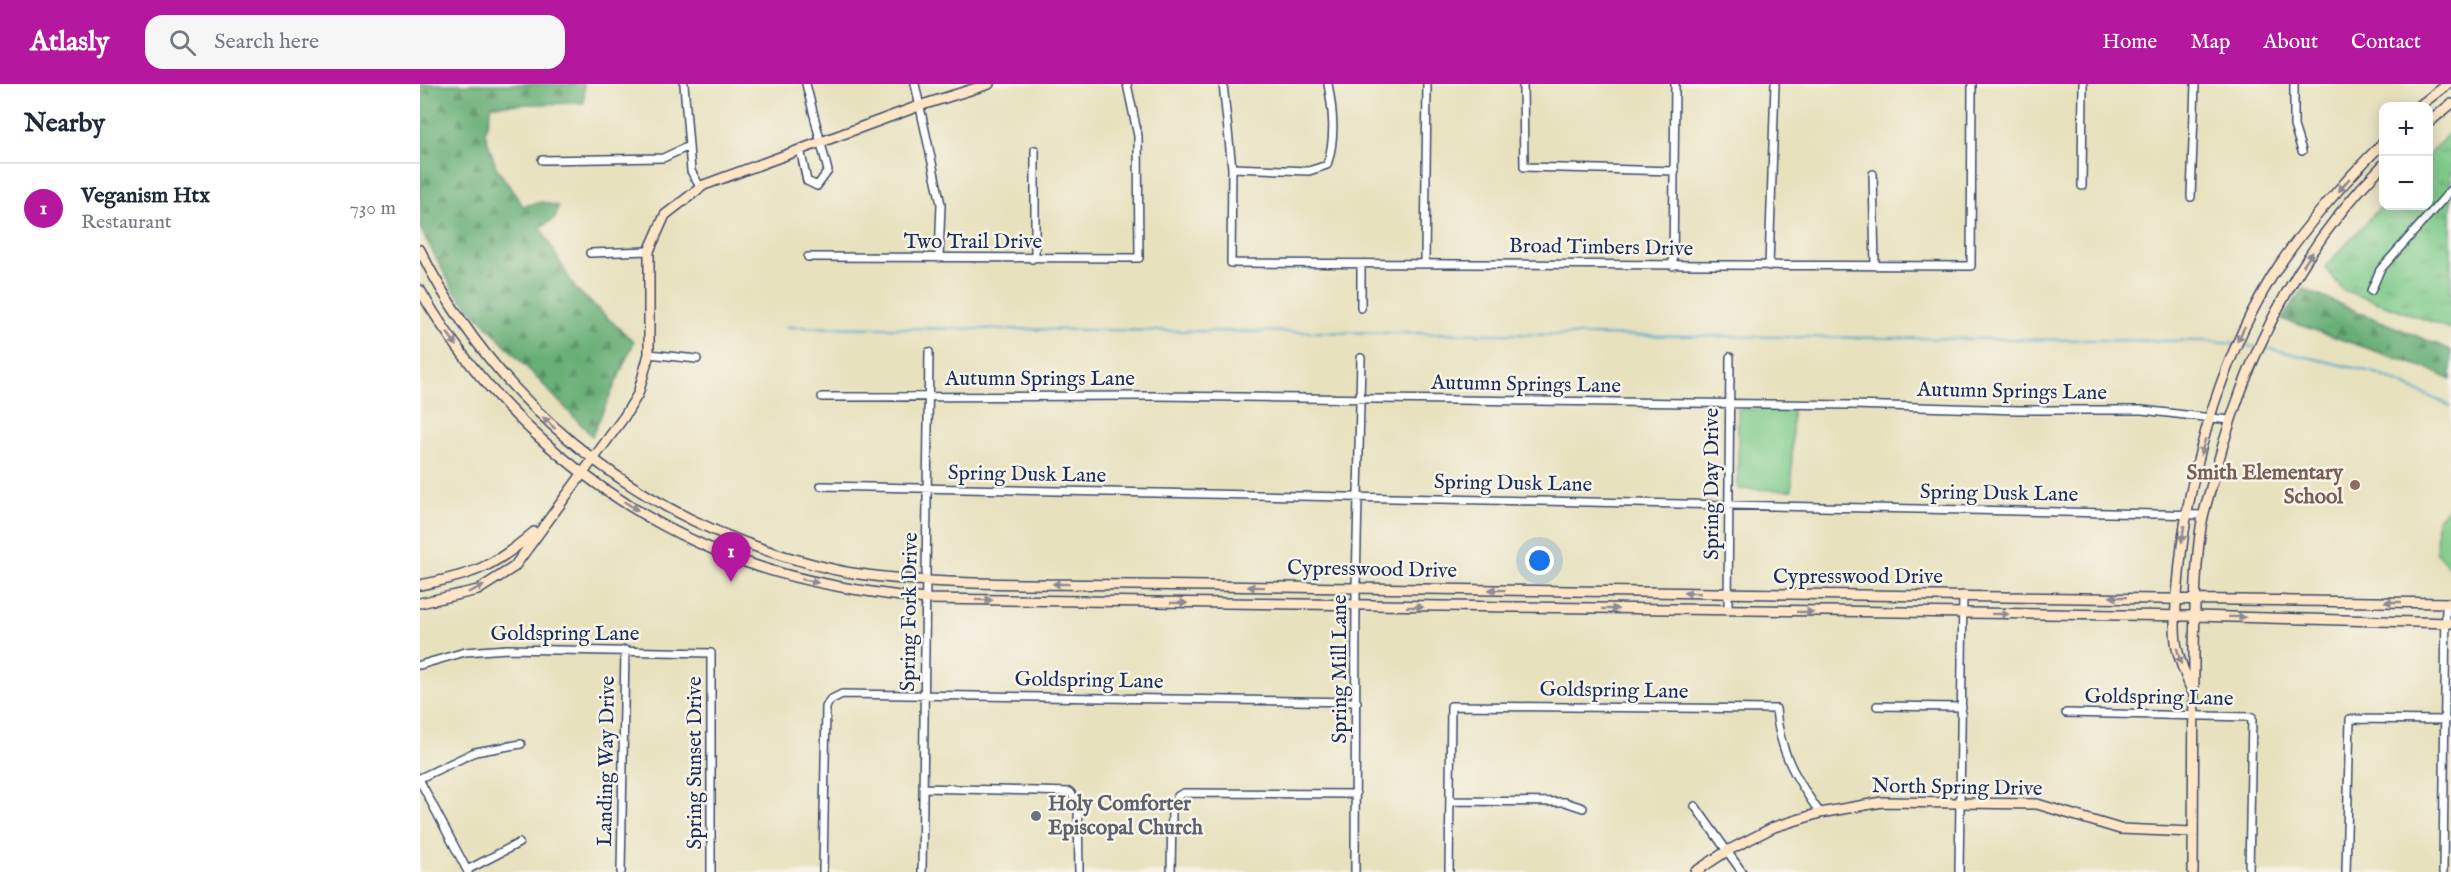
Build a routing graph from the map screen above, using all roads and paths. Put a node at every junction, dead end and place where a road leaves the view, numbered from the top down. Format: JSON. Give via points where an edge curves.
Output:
{"nodes":[{"id":1,"x":684,"y":84,"type":"edge"},
{"id":2,"x":806,"y":84,"type":"edge"},
{"id":3,"x":915,"y":84,"type":"edge"},
{"id":4,"x":989,"y":84,"type":"edge"},
{"id":5,"x":1127,"y":84,"type":"edge"},
{"id":6,"x":1223,"y":84,"type":"edge"},
{"id":7,"x":1328,"y":84,"type":"edge"},
{"id":8,"x":1427,"y":84,"type":"edge"},
{"id":9,"x":1523,"y":84,"type":"edge"},
{"id":10,"x":1675,"y":84,"type":"edge"},
{"id":11,"x":1776,"y":84,"type":"edge"},
{"id":12,"x":1972,"y":84,"type":"edge"},
{"id":13,"x":2083,"y":84,"type":"edge"},
{"id":14,"x":2195,"y":84,"type":"edge"},
{"id":15,"x":2294,"y":84,"type":"edge"},
{"id":16,"x":2448,"y":84,"type":"edge"},
{"id":17,"x":2424,"y":102,"type":"edge"},
{"id":18,"x":2451,"y":104,"type":"edge"},
{"id":19,"x":919,"y":106,"type":"junction"},
{"id":20,"x":2433,"y":119,"type":"edge"},
{"id":21,"x":820,"y":141,"type":"junction"},
{"id":22,"x":689,"y":146,"type":"junction"},
{"id":23,"x":2379,"y":146,"type":"edge"},
{"id":24,"x":800,"y":149,"type":"junction"},
{"id":25,"x":1035,"y":150,"type":"dead end"},
{"id":26,"x":2302,"y":151,"type":"dead end"},
{"id":27,"x":542,"y":160,"type":"dead end"},
{"id":28,"x":1232,"y":168,"type":"junction"},
{"id":29,"x":2379,"y":169,"type":"edge"},
{"id":30,"x":1675,"y":171,"type":"junction"},
{"id":31,"x":1873,"y":174,"type":"dead end"},
{"id":32,"x":704,"y":185,"type":"junction"},
{"id":33,"x":2082,"y":186,"type":"dead end"},
{"id":34,"x":2451,"y":190,"type":"edge"},
{"id":35,"x":2192,"y":197,"type":"dead end"},
{"id":36,"x":420,"y":250,"type":"edge"},
{"id":37,"x":649,"y":252,"type":"junction"},
{"id":38,"x":590,"y":254,"type":"dead end"},
{"id":39,"x":808,"y":257,"type":"dead end"},
{"id":40,"x":939,"y":258,"type":"junction"},
{"id":41,"x":1032,"y":259,"type":"junction"},
{"id":42,"x":1425,"y":262,"type":"junction"},
{"id":43,"x":1361,"y":264,"type":"junction"},
{"id":44,"x":1673,"y":266,"type":"junction"},
{"id":45,"x":1769,"y":266,"type":"junction"},
{"id":46,"x":1875,"y":266,"type":"junction"},
{"id":47,"x":420,"y":290,"type":"edge"},
{"id":48,"x":2371,"y":291,"type":"dead end"},
{"id":49,"x":1361,"y":308,"type":"dead end"},
{"id":50,"x":929,"y":352,"type":"dead end"},
{"id":51,"x":648,"y":354,"type":"junction"},
{"id":52,"x":1730,"y":357,"type":"dead end"},
{"id":53,"x":1361,"y":358,"type":"dead end"},
{"id":54,"x":697,"y":359,"type":"dead end"},
{"id":55,"x":494,"y":365,"type":"junction"},
{"id":56,"x":478,"y":374,"type":"junction"},
{"id":57,"x":930,"y":395,"type":"junction"},
{"id":58,"x":822,"y":397,"type":"dead end"},
{"id":59,"x":1361,"y":399,"type":"junction"},
{"id":60,"x":1729,"y":403,"type":"junction"},
{"id":61,"x":2211,"y":418,"type":"junction"},
{"id":62,"x":2229,"y":420,"type":"junction"},
{"id":63,"x":594,"y":461,"type":"junction"},
{"id":64,"x":583,"y":473,"type":"junction"},
{"id":65,"x":821,"y":486,"type":"dead end"},
{"id":66,"x":928,"y":489,"type":"junction"},
{"id":67,"x":1360,"y":498,"type":"junction"},
{"id":68,"x":1730,"y":505,"type":"junction"},
{"id":69,"x":2186,"y":514,"type":"junction"},
{"id":70,"x":2204,"y":514,"type":"junction"},
{"id":71,"x":543,"y":524,"type":"junction"},
{"id":72,"x":750,"y":545,"type":"junction"},
{"id":73,"x":744,"y":561,"type":"junction"},
{"id":74,"x":925,"y":581,"type":"junction"},
{"id":75,"x":420,"y":585,"type":"edge"},
{"id":76,"x":1135,"y":585,"type":"junction"},
{"id":77,"x":1356,"y":588,"type":"junction"},
{"id":78,"x":1542,"y":591,"type":"junction"},
{"id":79,"x":1728,"y":594,"type":"junction"},
{"id":80,"x":1963,"y":595,"type":"junction"},
{"id":81,"x":2177,"y":597,"type":"junction"},
{"id":82,"x":2195,"y":598,"type":"junction"},
{"id":83,"x":925,"y":599,"type":"junction"},
{"id":84,"x":1134,"y":602,"type":"junction"},
{"id":85,"x":2327,"y":602,"type":"junction"},
{"id":86,"x":420,"y":603,"type":"edge"},
{"id":87,"x":2448,"y":603,"type":"edge"},
{"id":88,"x":1356,"y":606,"type":"junction"},
{"id":89,"x":1542,"y":609,"type":"junction"},
{"id":90,"x":1728,"y":611,"type":"junction"},
{"id":91,"x":1962,"y":614,"type":"junction"},
{"id":92,"x":2176,"y":616,"type":"junction"},
{"id":93,"x":2195,"y":616,"type":"junction"},
{"id":94,"x":2327,"y":620,"type":"junction"},
{"id":95,"x":2448,"y":623,"type":"edge"},
{"id":96,"x":625,"y":650,"type":"junction"},
{"id":97,"x":711,"y":653,"type":"joint"},
{"id":98,"x":420,"y":665,"type":"edge"},
{"id":99,"x":2194,"y":694,"type":"junction"},
{"id":100,"x":926,"y":695,"type":"junction"},
{"id":101,"x":1357,"y":702,"type":"junction"},
{"id":102,"x":1877,"y":706,"type":"dead end"},
{"id":103,"x":1962,"y":707,"type":"junction"},
{"id":104,"x":2066,"y":712,"type":"dead end"},
{"id":105,"x":2193,"y":714,"type":"junction"},
{"id":106,"x":2446,"y":720,"type":"junction"},
{"id":107,"x":521,"y":744,"type":"dead end"},
{"id":108,"x":420,"y":780,"type":"edge"},
{"id":109,"x":924,"y":788,"type":"junction"},
{"id":110,"x":1356,"y":794,"type":"junction"},
{"id":111,"x":1450,"y":801,"type":"junction"},
{"id":112,"x":1960,"y":802,"type":"junction"},
{"id":113,"x":1695,"y":806,"type":"dead end"},
{"id":114,"x":1583,"y":808,"type":"dead end"},
{"id":115,"x":1820,"y":813,"type":"junction"},
{"id":116,"x":2193,"y":832,"type":"junction"},
{"id":117,"x":519,"y":843,"type":"dead end"},
{"id":118,"x":1727,"y":851,"type":"junction"},
{"id":119,"x":467,"y":871,"type":"edge"},
{"id":120,"x":621,"y":872,"type":"edge"},
{"id":121,"x":711,"y":872,"type":"edge"},
{"id":122,"x":823,"y":872,"type":"edge"},
{"id":123,"x":922,"y":872,"type":"edge"},
{"id":124,"x":1079,"y":872,"type":"edge"},
{"id":125,"x":1171,"y":872,"type":"edge"},
{"id":126,"x":1355,"y":872,"type":"edge"},
{"id":127,"x":1449,"y":872,"type":"edge"},
{"id":128,"x":1695,"y":872,"type":"edge"},
{"id":129,"x":1742,"y":872,"type":"edge"},
{"id":130,"x":1959,"y":872,"type":"edge"},
{"id":131,"x":2193,"y":872,"type":"edge"},
{"id":132,"x":2249,"y":872,"type":"edge"},
{"id":133,"x":2346,"y":872,"type":"edge"},
{"id":134,"x":2442,"y":872,"type":"edge"}],
"edges":[{"from":1,"to":22,"type":"street"},
{"from":2,"to":21,"type":"street"},
{"from":3,"to":19,"type":"street"},
{"from":4,"to":19,"type":"main road"},
{"from":5,"to":41,"type":"street","name":"Two Trail Drive","via":[[1138,136],[1139,258]]},
{"from":6,"to":28,"type":"street"},
{"from":7,"to":28,"type":"street","via":[[1333,148],[1328,165],[1309,171]]},
{"from":8,"to":42,"type":"street"},
{"from":9,"to":30,"type":"street","via":[[1524,167]]},
{"from":10,"to":30,"type":"street"},
{"from":11,"to":45,"type":"street"},
{"from":12,"to":46,"type":"street","name":"Broad Timbers Drive","via":[[1971,266]]},
{"from":13,"to":33,"type":"street"},
{"from":14,"to":35,"type":"street"},
{"from":15,"to":26,"type":"street","via":[[2294,126]]},
{"from":16,"to":17,"type":"main road"},
{"from":18,"to":20,"type":"main road"},
{"from":19,"to":21,"type":"main road"},
{"from":19,"to":40,"type":"street","via":[[941,204]]},
{"from":21,"to":24,"type":"main road"},
{"from":21,"to":24,"type":"street","via":[[828,171],[817,186],[807,181]]},
{"from":22,"to":27,"type":"street","via":[[663,158]]},
{"from":22,"to":32,"type":"street","via":[[692,171],[699,185]]},
{"from":23,"to":61,"type":"main road","one_way":true,"via":[[2272,277],[2237,342]]},
{"from":24,"to":32,"type":"main road"},
{"from":25,"to":41,"type":"street"},
{"from":28,"to":43,"type":"street","name":"Broad Timbers Drive","via":[[1230,263]]},
{"from":62,"to":29,"type":"main road","one_way":true,"via":[[2258,344],[2277,308],[2318,244],[2360,187]]},
{"from":30,"to":44,"type":"street"},
{"from":31,"to":46,"type":"street"},
{"from":32,"to":37,"type":"main road","via":[[665,215]]},
{"from":34,"to":48,"type":"street","via":[[2380,270]]},
{"from":36,"to":55,"type":"main road","name":"Cypresswood Drive","via":[[458,315]]},
{"from":37,"to":38,"type":"street"},
{"from":37,"to":51,"type":"main road"},
{"from":39,"to":40,"type":"street","name":"Two Trail Drive"},
{"from":40,"to":41,"type":"street","name":"Two Trail Drive"},
{"from":42,"to":43,"type":"street","name":"Broad Timbers Drive"},
{"from":42,"to":44,"type":"street","name":"Broad Timbers Drive"},
{"from":43,"to":49,"type":"street"},
{"from":44,"to":45,"type":"street","name":"Broad Timbers Drive"},
{"from":45,"to":46,"type":"street","name":"Broad Timbers Drive"},
{"from":47,"to":56,"type":"main road","name":"Cypresswood Drive","one_way":true},
{"from":50,"to":57,"type":"street","name":"Spring Fork Drive"},
{"from":51,"to":54,"type":"street"},
{"from":51,"to":63,"type":"main road","via":[[638,394]]},
{"from":52,"to":60,"type":"street","name":"Spring Day Drive"},
{"from":53,"to":59,"type":"street","name":"Spring Mill Lane"},
{"from":55,"to":56,"type":"main road"},
{"from":63,"to":55,"type":"main road","name":"Cypresswood Drive","one_way":true,"via":[[539,414]]},
{"from":56,"to":64,"type":"main road","name":"Cypresswood Drive","via":[[504,406]]},
{"from":57,"to":58,"type":"street","name":"Autumn Springs Lane"},
{"from":57,"to":59,"type":"street","name":"Autumn Springs Lane"},
{"from":57,"to":66,"type":"street","name":"Spring Fork Drive"},
{"from":59,"to":60,"type":"street","name":"Autumn Springs Lane"},
{"from":59,"to":67,"type":"street","name":"Spring Mill Lane"},
{"from":60,"to":61,"type":"street","name":"Autumn Springs Lane","via":[[2142,410]]},
{"from":60,"to":68,"type":"street","name":"Spring Day Drive"},
{"from":61,"to":62,"type":"street","name":"Autumn Springs Lane"},
{"from":61,"to":69,"type":"main road","one_way":true},
{"from":62,"to":70,"type":"main road"},
{"from":63,"to":64,"type":"main road"},
{"from":63,"to":72,"type":"main road","name":"Cypresswood Drive","via":[[661,505]]},
{"from":64,"to":71,"type":"main road"},
{"from":64,"to":73,"type":"main road","name":"Cypresswood Drive","one_way":true,"via":[[661,524]]},
{"from":65,"to":66,"type":"street","name":"Spring Dusk Lane"},
{"from":66,"to":67,"type":"street","name":"Spring Dusk Lane"},
{"from":66,"to":74,"type":"street","name":"Spring Fork Drive"},
{"from":67,"to":68,"type":"street","name":"Spring Dusk Lane"},
{"from":67,"to":77,"type":"street","name":"Spring Mill Lane"},
{"from":68,"to":69,"type":"street","name":"Spring Dusk Lane"},
{"from":68,"to":79,"type":"street","name":"Spring Day Drive"},
{"from":69,"to":70,"type":"street","name":"Spring Dusk Lane"},
{"from":69,"to":81,"type":"main road","one_way":true},
{"from":70,"to":82,"type":"main road"},
{"from":71,"to":75,"type":"main road","via":[[488,567]]},
{"from":86,"to":71,"type":"main road","one_way":true,"via":[[457,597],[497,579],[514,567]]},
{"from":72,"to":73,"type":"main road"},
{"from":72,"to":74,"type":"main road","name":"Cypresswood Drive","via":[[858,574]]},
{"from":73,"to":83,"type":"main road","name":"Cypresswood Drive","one_way":true,"via":[[832,586]]},
{"from":76,"to":74,"type":"main road","name":"Cypresswood Drive","one_way":true},
{"from":74,"to":83,"type":"street","name":"Spring Fork Drive"},
{"from":77,"to":76,"type":"main road","name":"Cypresswood Drive","one_way":true},
{"from":76,"to":84,"type":"main road"},
{"from":78,"to":77,"type":"main road","name":"Cypresswood Drive","one_way":true},
{"from":77,"to":88,"type":"street","name":"Spring Mill Lane"},
{"from":79,"to":78,"type":"main road","name":"Cypresswood Drive","one_way":true},
{"from":78,"to":89,"type":"main road"},
{"from":79,"to":80,"type":"main road","name":"Cypresswood Drive"},
{"from":79,"to":90,"type":"street","name":"Spring Day Drive"},
{"from":81,"to":80,"type":"main road","name":"Cypresswood Drive","one_way":true},
{"from":80,"to":91,"type":"street"},
{"from":81,"to":82,"type":"main road","name":"Cypresswood Drive"},
{"from":81,"to":92,"type":"main road"},
{"from":82,"to":85,"type":"main road","name":"Cypresswood Drive"},
{"from":82,"to":93,"type":"main road"},
{"from":83,"to":84,"type":"main road","name":"Cypresswood Drive","one_way":true},
{"from":83,"to":100,"type":"street","name":"Spring Fork Drive"},
{"from":84,"to":88,"type":"main road","name":"Cypresswood Drive","one_way":true},
{"from":87,"to":85,"type":"main road","name":"Cypresswood Drive","one_way":true},
{"from":85,"to":94,"type":"main road"},
{"from":87,"to":95,"type":"street"},
{"from":88,"to":89,"type":"main road","name":"Cypresswood Drive","one_way":true},
{"from":88,"to":101,"type":"street","name":"Spring Mill Lane"},
{"from":89,"to":90,"type":"main road","name":"Cypresswood Drive","one_way":true},
{"from":90,"to":91,"type":"main road","name":"Cypresswood Drive","one_way":true},
{"from":91,"to":92,"type":"main road","name":"Cypresswood Drive","one_way":true},
{"from":91,"to":103,"type":"street"},
{"from":92,"to":93,"type":"main road","name":"Cypresswood Drive"},
{"from":92,"to":99,"type":"main road","one_way":true,"via":[[2177,647]]},
{"from":93,"to":94,"type":"main road","name":"Cypresswood Drive","one_way":true},
{"from":93,"to":99,"type":"main road"},
{"from":94,"to":95,"type":"main road","name":"Cypresswood Drive"},
{"from":95,"to":106,"type":"street"},
{"from":96,"to":97,"type":"street","name":"Goldspring Lane"},
{"from":96,"to":98,"type":"street","name":"Goldspring Lane","via":[[486,650]]},
{"from":96,"to":120,"type":"street","name":"Landing Way Drive"},
{"from":97,"to":121,"type":"street","name":"Spring Sunset Drive"},
{"from":99,"to":105,"type":"main road"},
{"from":100,"to":101,"type":"street","name":"Goldspring Lane"},
{"from":100,"to":109,"type":"street","name":"Spring Fork Drive"},
{"from":100,"to":122,"type":"street","name":"Goldspring Lane","via":[[842,694],[830,700],[826,707]]},
{"from":101,"to":110,"type":"street","name":"Spring Mill Lane"},
{"from":102,"to":103,"type":"street"},
{"from":103,"to":112,"type":"street"},
{"from":104,"to":105,"type":"street","name":"Goldspring Lane"},
{"from":105,"to":116,"type":"main road"},
{"from":105,"to":132,"type":"street","name":"Goldspring Lane","via":[[2252,717]]},
{"from":106,"to":133,"type":"street","via":[[2350,719]]},
{"from":106,"to":134,"type":"street"},
{"from":107,"to":108,"type":"street","via":[[475,752]]},
{"from":108,"to":119,"type":"street"},
{"from":109,"to":123,"type":"street","name":"Spring Fork Drive"},
{"from":109,"to":124,"type":"street","via":[[1063,791],[1075,795]]},
{"from":110,"to":125,"type":"street","via":[[1195,792],[1178,796],[1174,805]]},
{"from":110,"to":126,"type":"street","name":"Spring Mill Lane"},
{"from":111,"to":114,"type":"street","via":[[1565,802]]},
{"from":111,"to":115,"type":"street","name":"Goldspring Lane","via":[[1451,706],[1776,709],[1787,762]]},
{"from":111,"to":127,"type":"street"},
{"from":112,"to":115,"type":"main road","name":"North Spring Drive","via":[[1882,802]]},
{"from":112,"to":116,"type":"main road","name":"North Spring Drive","via":[[2037,804],[2120,829]]},
{"from":112,"to":130,"type":"street"},
{"from":113,"to":118,"type":"street"},
{"from":115,"to":118,"type":"main road","name":"North Spring Drive","via":[[1774,827]]},
{"from":116,"to":131,"type":"main road"},
{"from":117,"to":119,"type":"street"},
{"from":118,"to":128,"type":"main road","name":"North Spring Drive"},
{"from":118,"to":129,"type":"street"}]}
